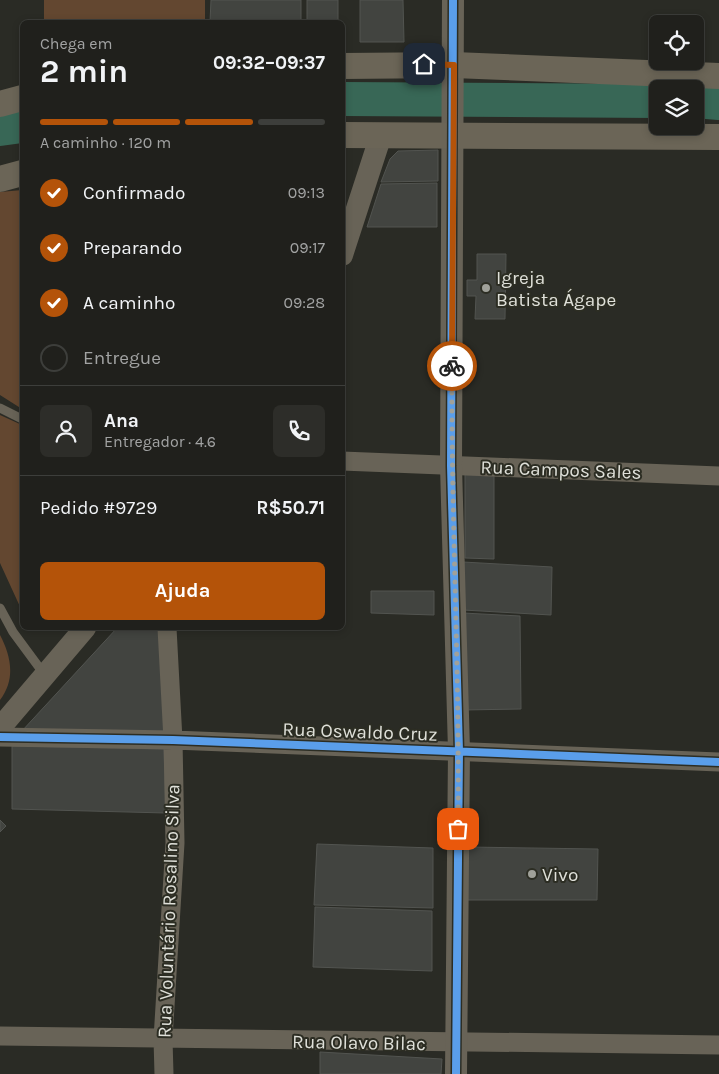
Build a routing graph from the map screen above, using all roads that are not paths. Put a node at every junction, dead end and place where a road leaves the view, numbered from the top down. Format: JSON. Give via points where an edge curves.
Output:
{"nodes":[{"id":1,"x":453,"y":0,"type":"edge"},
{"id":2,"x":345,"y":66,"type":"edge"},
{"id":3,"x":454,"y":71,"type":"junction"},
{"id":4,"x":719,"y":76,"type":"edge"},
{"id":5,"x":20,"y":99,"type":"edge"},
{"id":6,"x":0,"y":104,"type":"edge"},
{"id":7,"x":453,"y":129,"type":"junction"},
{"id":8,"x":345,"y":135,"type":"edge"},
{"id":9,"x":381,"y":135,"type":"junction"},
{"id":10,"x":719,"y":137,"type":"edge"},
{"id":11,"x":20,"y":174,"type":"edge"},
{"id":12,"x":0,"y":179,"type":"edge"},
{"id":13,"x":345,"y":246,"type":"edge"},
{"id":14,"x":0,"y":408,"type":"edge"},
{"id":15,"x":20,"y":418,"type":"edge"},
{"id":16,"x":345,"y":461,"type":"edge"},
{"id":17,"x":451,"y":466,"type":"junction"},
{"id":18,"x":719,"y":476,"type":"edge"},
{"id":19,"x":0,"y":608,"type":"edge"},
{"id":20,"x":83,"y":630,"type":"edge"},
{"id":21,"x":167,"y":630,"type":"edge"},
{"id":22,"x":45,"y":674,"type":"junction"},
{"id":23,"x":0,"y":728,"type":"edge"},
{"id":24,"x":0,"y":737,"type":"edge"},
{"id":25,"x":173,"y":740,"type":"junction"},
{"id":26,"x":459,"y":751,"type":"junction"},
{"id":27,"x":719,"y":762,"type":"edge"},
{"id":28,"x":0,"y":1036,"type":"edge"},
{"id":29,"x":163,"y":1039,"type":"junction"},
{"id":30,"x":457,"y":1043,"type":"junction"},
{"id":31,"x":719,"y":1045,"type":"edge"},
{"id":32,"x":164,"y":1074,"type":"edge"},
{"id":33,"x":456,"y":1074,"type":"edge"}],
"edges":[{"from":1,"to":3,"type":"street"},
{"from":2,"to":3,"type":"main road"},
{"from":3,"to":4,"type":"main road"},
{"from":3,"to":7,"type":"street"},
{"from":5,"to":6,"type":"main road"},
{"from":7,"to":9,"type":"main road"},
{"from":7,"to":10,"type":"main road"},
{"from":7,"to":17,"type":"street"},
{"from":8,"to":9,"type":"main road"},
{"from":9,"to":13,"type":"street"},
{"from":11,"to":12,"type":"main road"},
{"from":14,"to":15,"type":"lane"},
{"from":16,"to":17,"type":"street","name":"Rua Campos Sales"},
{"from":17,"to":18,"type":"street","name":"Rua Campos Sales"},
{"from":17,"to":26,"type":"street"},
{"from":19,"to":22,"type":"lane","via":[[12,632]]},
{"from":20,"to":22,"type":"street"},
{"from":21,"to":25,"type":"street","name":"Rua Voluntário Rosalino Silva"},
{"from":22,"to":23,"type":"street"},
{"from":24,"to":25,"type":"street","name":"Rua Oswaldo Cruz"},
{"from":25,"to":26,"type":"street","name":"Rua Oswaldo Cruz"},
{"from":25,"to":29,"type":"street","name":"Rua Voluntário Rosalino Silva","via":[[175,843]]},
{"from":26,"to":27,"type":"street","name":"Rua Oswaldo Cruz"},
{"from":26,"to":30,"type":"street"},
{"from":28,"to":29,"type":"street","name":"Rua Olavo Bilac"},
{"from":29,"to":30,"type":"street","name":"Rua Olavo Bilac"},
{"from":29,"to":32,"type":"street","name":"Rua Voluntário Rosalino Silva"},
{"from":30,"to":31,"type":"street","name":"Rua Olavo Bilac"},
{"from":30,"to":33,"type":"street"}]}
